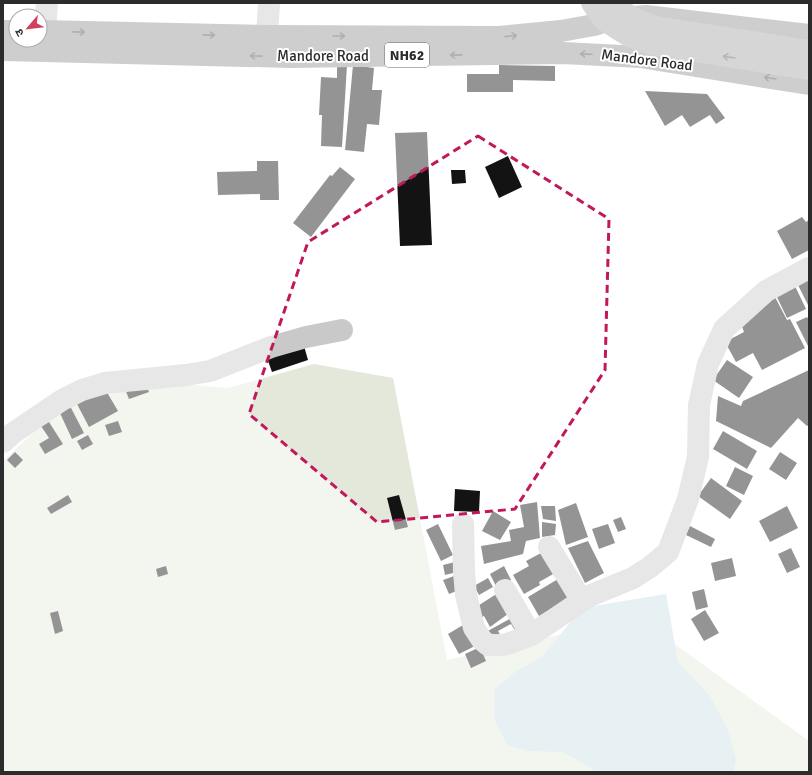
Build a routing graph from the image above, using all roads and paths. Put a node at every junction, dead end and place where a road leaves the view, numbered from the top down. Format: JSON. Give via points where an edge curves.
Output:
{"nodes":[{"id":1,"x":269,"y":3,"type":"edge"},
{"id":2,"x":592,"y":3,"type":"edge"},
{"id":3,"x":615,"y":3,"type":"edge"},
{"id":4,"x":48,"y":31,"type":"edge"},
{"id":5,"x":809,"y":35,"type":"edge"},
{"id":6,"x":267,"y":36,"type":"junction"},
{"id":7,"x":3,"y":50,"type":"edge"},
{"id":8,"x":809,"y":51,"type":"edge"},
{"id":9,"x":809,"y":69,"type":"edge"},
{"id":10,"x":809,"y":84,"type":"edge"},
{"id":11,"x":809,"y":268,"type":"edge"},
{"id":12,"x":342,"y":330,"type":"dead end"},
{"id":13,"x":3,"y":442,"type":"edge"},
{"id":14,"x":463,"y":524,"type":"dead end"},
{"id":15,"x":549,"y":547,"type":"dead end"},
{"id":16,"x":505,"y":590,"type":"dead end"},
{"id":17,"x":582,"y":601,"type":"junction"},
{"id":18,"x":531,"y":635,"type":"junction"}],
"edges":[{"from":1,"to":6,"type":"street"},
{"from":9,"to":2,"type":"main road","one_way":true,"bridge":true,"via":[[651,44],[628,36],[604,20]]},
{"from":3,"to":8,"type":"main road","bridge":true,"via":[[634,19],[655,27]]},
{"from":4,"to":6,"type":"highway","name":"Mandore Road","number":"NH62","one_way":true},
{"from":6,"to":5,"type":"highway","name":"Mandore Road","number":"NH62","one_way":true,"via":[[499,37],[561,31],[612,19],[646,16]]},
{"from":10,"to":7,"type":"highway","name":"Mandore Road","number":"NH62","one_way":true,"via":[[640,57],[598,54],[291,57]]},
{"from":11,"to":17,"type":"street","via":[[766,291],[724,329],[708,364],[699,405],[698,457],[688,499],[668,552],[633,578]]},
{"from":12,"to":13,"type":"street","via":[[271,347],[210,371],[105,383],[82,390],[62,400]]},
{"from":14,"to":18,"type":"street","via":[[466,595],[474,628],[488,645],[503,645]]},
{"from":15,"to":17,"type":"street"},
{"from":16,"to":18,"type":"street"},
{"from":17,"to":18,"type":"street"}]}
